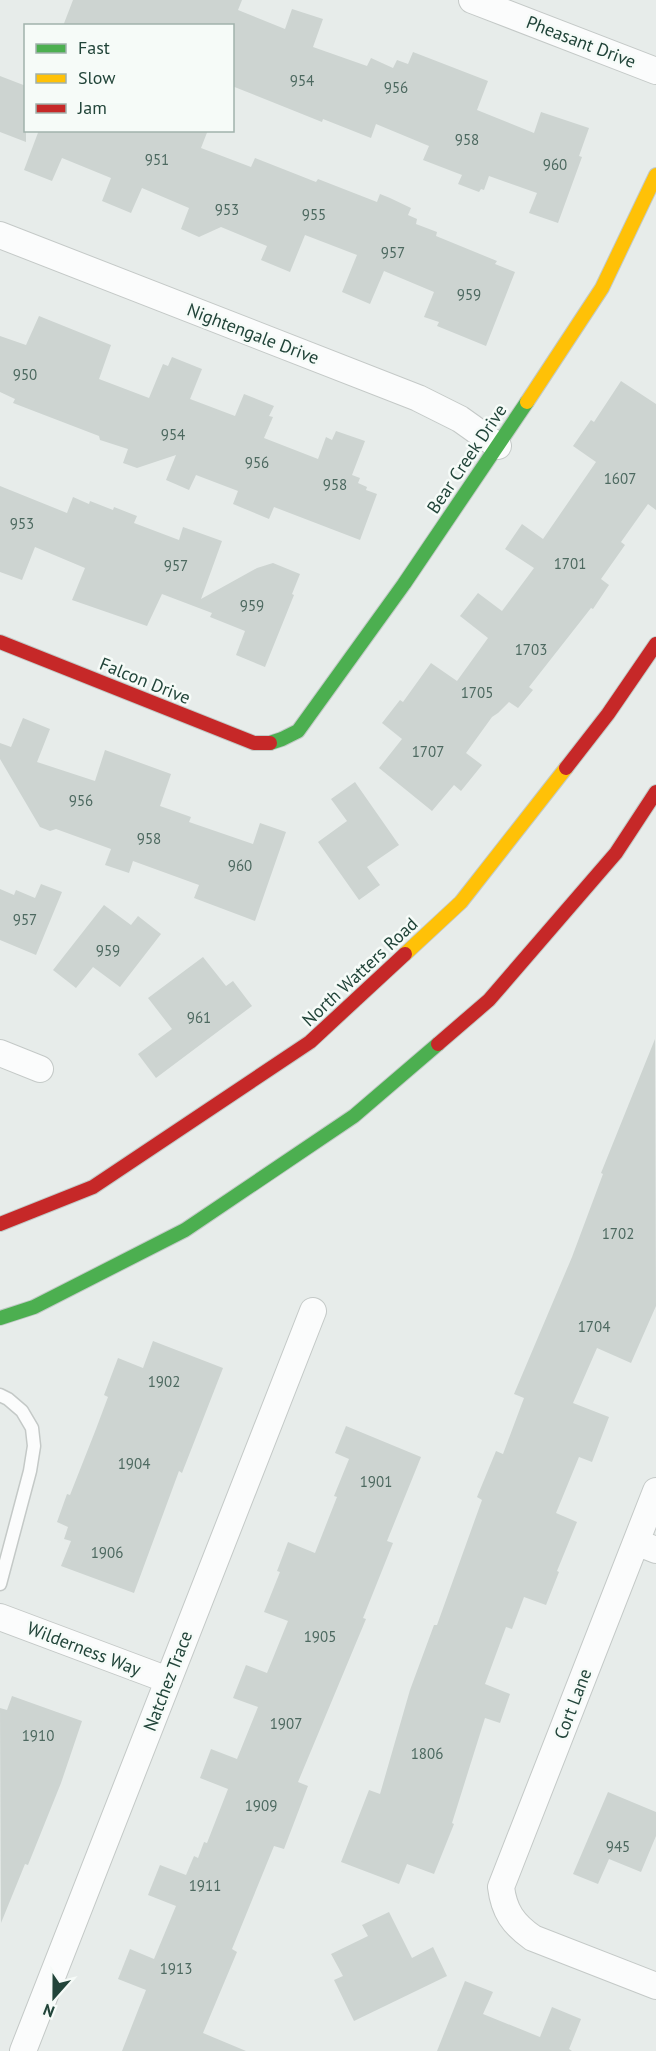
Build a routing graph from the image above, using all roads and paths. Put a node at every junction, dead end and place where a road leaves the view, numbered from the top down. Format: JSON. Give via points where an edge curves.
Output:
{"nodes":[{"id":1,"x":472,"y":0,"type":"edge"},
{"id":2,"x":656,"y":71,"type":"edge"},
{"id":3,"x":656,"y":175,"type":"edge"},
{"id":4,"x":0,"y":235,"type":"edge"},
{"id":5,"x":498,"y":446,"type":"junction"},
{"id":6,"x":0,"y":642,"type":"edge"},
{"id":7,"x":656,"y":644,"type":"edge"},
{"id":8,"x":278,"y":742,"type":"joint"},
{"id":9,"x":656,"y":792,"type":"edge"},
{"id":10,"x":0,"y":1053,"type":"edge"},
{"id":11,"x":40,"y":1069,"type":"dead end"},
{"id":12,"x":0,"y":1224,"type":"edge"},
{"id":13,"x":313,"y":1311,"type":"dead end"},
{"id":14,"x":0,"y":1318,"type":"edge"},
{"id":15,"x":0,"y":1395,"type":"edge"},
{"id":16,"x":656,"y":1491,"type":"edge"},
{"id":17,"x":646,"y":1546,"type":"edge"},
{"id":18,"x":0,"y":1584,"type":"edge"},
{"id":19,"x":0,"y":1617,"type":"edge"},
{"id":20,"x":168,"y":1680,"type":"junction"},
{"id":21,"x":656,"y":1986,"type":"edge"},
{"id":22,"x":23,"y":2051,"type":"edge"}],
"edges":[{"from":1,"to":2,"type":"street","name":"Pheasant Drive"},
{"from":3,"to":5,"type":"main road","name":"Bear Creek Drive","via":[[602,288]]},
{"from":4,"to":5,"type":"street","name":"Nightengale Drive","via":[[418,398],[460,419]]},
{"from":5,"to":8,"type":"main road","name":"Bear Creek Drive","via":[[303,724]]},
{"from":6,"to":8,"type":"main road","name":"Falcon Drive","via":[[254,743]]},
{"from":7,"to":12,"type":"main road","name":"North Watters Road","via":[[609,714],[461,902],[310,1042],[93,1187]]},
{"from":9,"to":14,"type":"main road","via":[[616,853],[489,1000],[354,1116],[185,1230],[34,1307]]},
{"from":10,"to":11,"type":"street"},
{"from":13,"to":20,"type":"street","name":"Natchez Trace"},
{"from":15,"to":18,"type":"lane","via":[[22,1411],[32,1428],[34,1446]]},
{"from":16,"to":17,"type":"street","name":"Cort Lane"},
{"from":17,"to":21,"type":"street","name":"Cort Lane","via":[[501,1887],[510,1917],[533,1938]]},
{"from":19,"to":20,"type":"street","name":"Wilderness Way"},
{"from":20,"to":22,"type":"street","name":"Natchez Trace"}]}
